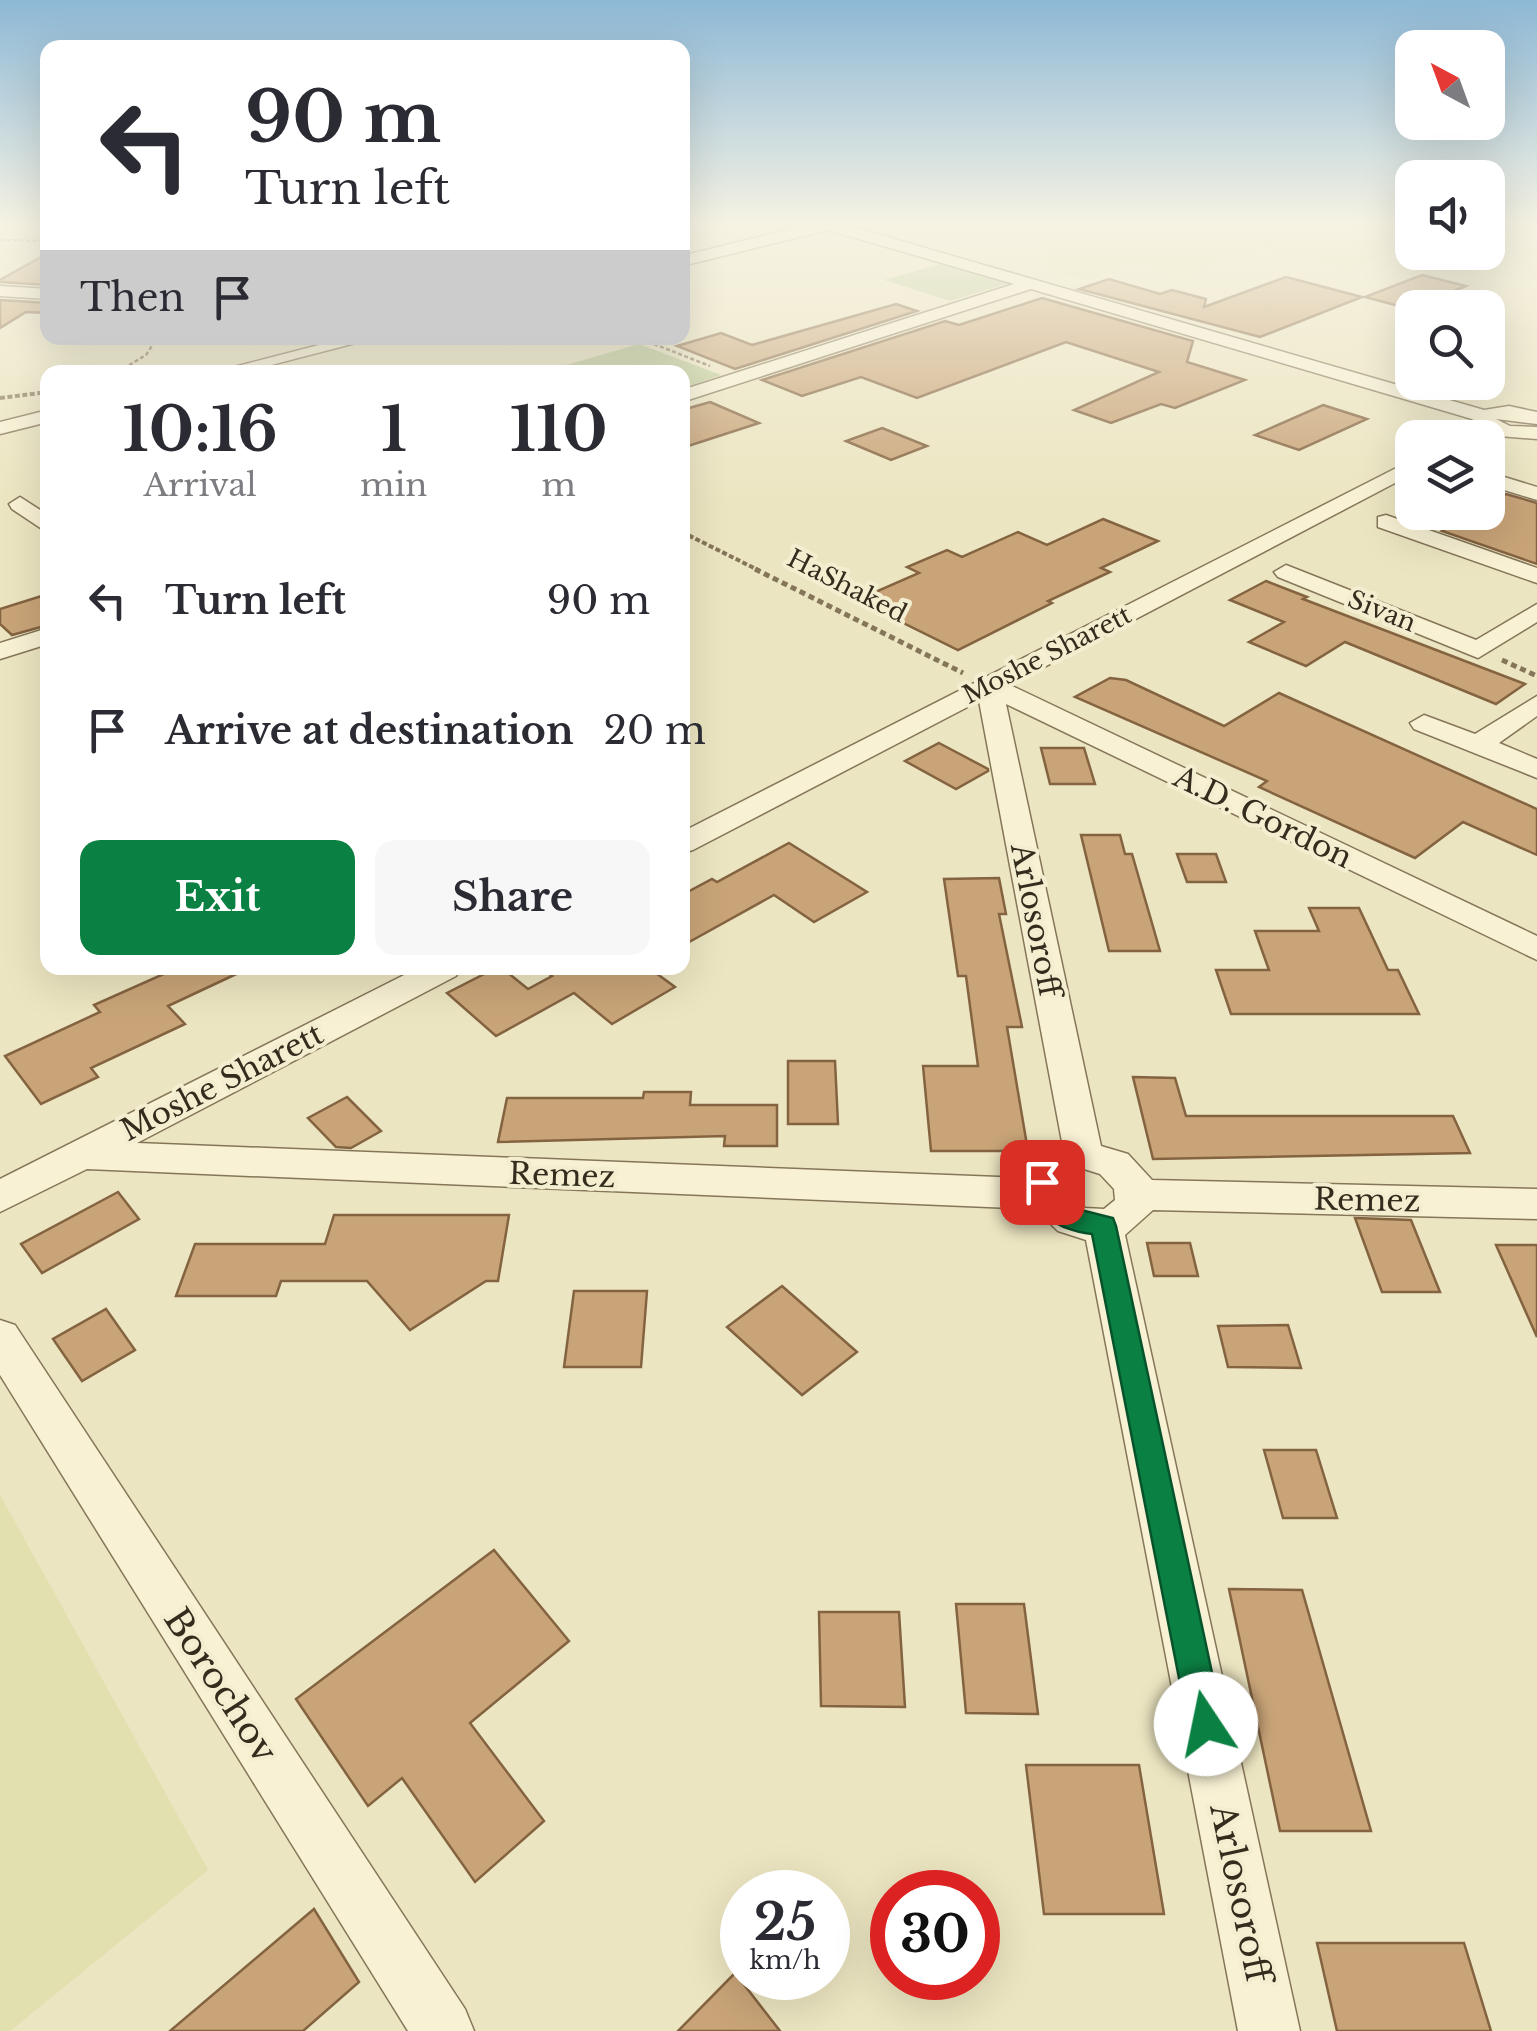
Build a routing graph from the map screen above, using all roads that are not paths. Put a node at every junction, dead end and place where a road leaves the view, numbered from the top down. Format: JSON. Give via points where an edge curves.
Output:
{"nodes":[{"id":1,"x":925,"y":318,"type":"edge"},
{"id":2,"x":1141,"y":318,"type":"edge"},
{"id":3,"x":286,"y":345,"type":"edge"},
{"id":4,"x":336,"y":345,"type":"edge"},
{"id":5,"x":302,"y":353,"type":"junction"},
{"id":6,"x":253,"y":365,"type":"edge"},
{"id":7,"x":329,"y":365,"type":"edge"},
{"id":8,"x":690,"y":393,"type":"edge"},
{"id":9,"x":40,"y":418,"type":"edge"},
{"id":10,"x":1456,"y":420,"type":"edge"},
{"id":11,"x":0,"y":428,"type":"edge"},
{"id":12,"x":1395,"y":475,"type":"edge"},
{"id":13,"x":1505,"y":484,"type":"edge"},
{"id":14,"x":1537,"y":494,"type":"edge"},
{"id":15,"x":20,"y":504,"type":"dead end"},
{"id":16,"x":40,"y":520,"type":"edge"},
{"id":17,"x":1386,"y":522,"type":"dead end"},
{"id":18,"x":1286,"y":572,"type":"dead end"},
{"id":19,"x":1537,"y":576,"type":"edge"},
{"id":20,"x":1537,"y":611,"type":"edge"},
{"id":21,"x":40,"y":638,"type":"edge"},
{"id":22,"x":0,"y":651,"type":"edge"},
{"id":23,"x":988,"y":685,"type":"junction"},
{"id":24,"x":1537,"y":704,"type":"edge"},
{"id":25,"x":1424,"y":723,"type":"dead end"},
{"id":26,"x":1504,"y":727,"type":"junction"},
{"id":27,"x":1537,"y":740,"type":"edge"},
{"id":28,"x":1478,"y":745,"type":"junction"},
{"id":29,"x":1537,"y":769,"type":"edge"},
{"id":30,"x":690,"y":840,"type":"edge"},
{"id":31,"x":1537,"y":949,"type":"edge"},
{"id":32,"x":430,"y":975,"type":"edge"},
{"id":33,"x":81,"y":1155,"type":"junction"},
{"id":34,"x":1084,"y":1155,"type":"junction"},
{"id":35,"x":1044,"y":1194,"type":"junction"},
{"id":36,"x":0,"y":1197,"type":"edge"},
{"id":37,"x":1537,"y":1204,"type":"edge"},
{"id":38,"x":1120,"y":1210,"type":"junction"},
{"id":39,"x":0,"y":1338,"type":"edge"},
{"id":40,"x":443,"y":2031,"type":"edge"},
{"id":41,"x":1269,"y":2031,"type":"edge"}],
"edges":[{"from":1,"to":8,"type":"street"},
{"from":2,"to":10,"type":"street"},
{"from":3,"to":5,"type":"street"},
{"from":4,"to":5,"type":"street"},
{"from":5,"to":6,"type":"street"},
{"from":5,"to":7,"type":"street"},
{"from":9,"to":11,"type":"street"},
{"from":12,"to":23,"type":"street","name":"Moshe Sharett"},
{"from":13,"to":14,"type":"street"},
{"from":15,"to":16,"type":"street"},
{"from":17,"to":19,"type":"street"},
{"from":18,"to":20,"type":"street","name":"Sivan","via":[[1478,650]]},
{"from":21,"to":22,"type":"street"},
{"from":23,"to":30,"type":"street","name":"Moshe Sharett"},
{"from":23,"to":31,"type":"street","name":"A.D. Gordon"},
{"from":23,"to":34,"type":"street","name":"Arlosoroff"},
{"from":24,"to":26,"type":"street"},
{"from":25,"to":28,"type":"street"},
{"from":26,"to":27,"type":"street"},
{"from":26,"to":28,"type":"street"},
{"from":28,"to":29,"type":"street"},
{"from":32,"to":33,"type":"street","name":"Moshe Sharett"},
{"from":33,"to":35,"type":"street","name":"Remez"},
{"from":33,"to":36,"type":"street","name":"Moshe Sharett"},
{"from":34,"to":35,"type":"street","via":[[1046,1170]]},
{"from":34,"to":38,"type":"street","via":[[1126,1173]]},
{"from":35,"to":38,"type":"street","via":[[1073,1222]]},
{"from":37,"to":38,"type":"street","name":"Remez"},
{"from":38,"to":41,"type":"street","name":"Arlosoroff"},
{"from":39,"to":40,"type":"street","name":"Borochov"}]}
